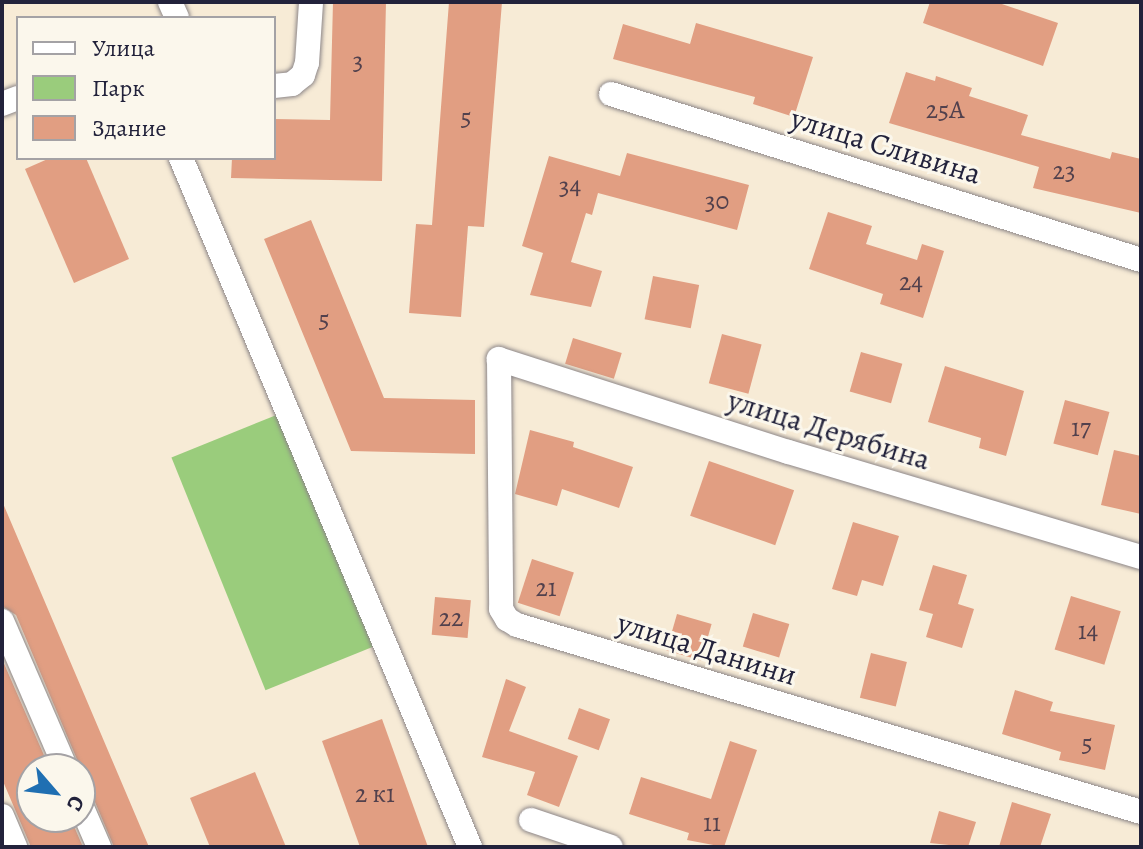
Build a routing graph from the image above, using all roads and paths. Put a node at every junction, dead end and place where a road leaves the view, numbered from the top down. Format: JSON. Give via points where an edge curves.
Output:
{"nodes":[{"id":1,"x":311,"y":2,"type":"edge"},
{"id":2,"x":276,"y":86,"type":"edge"},
{"id":3,"x":611,"y":94,"type":"dead end"},
{"id":4,"x":182,"y":160,"type":"edge"},
{"id":5,"x":1141,"y":260,"type":"edge"},
{"id":6,"x":499,"y":359,"type":"joint"},
{"id":7,"x":1141,"y":557,"type":"edge"},
{"id":8,"x":2,"y":621,"type":"edge"},
{"id":9,"x":59,"y":753,"type":"edge"},
{"id":10,"x":1141,"y":812,"type":"edge"},
{"id":11,"x":2,"y":816,"type":"edge"},
{"id":12,"x":531,"y":820,"type":"dead end"},
{"id":13,"x":15,"y":847,"type":"edge"},
{"id":14,"x":470,"y":847,"type":"edge"},
{"id":15,"x":611,"y":847,"type":"edge"}],
"edges":[{"from":1,"to":2,"type":"street","via":[[303,75],[292,84]]},
{"from":3,"to":5,"type":"street","name":"улица Сливина"},
{"from":4,"to":14,"type":"street"},
{"from":6,"to":7,"type":"street","name":"улица Дерябина"},
{"from":6,"to":10,"type":"street","name":"улица Данини","via":[[501,609],[507,619]]},
{"from":8,"to":9,"type":"street"},
{"from":11,"to":13,"type":"street"},
{"from":12,"to":15,"type":"street"}]}
